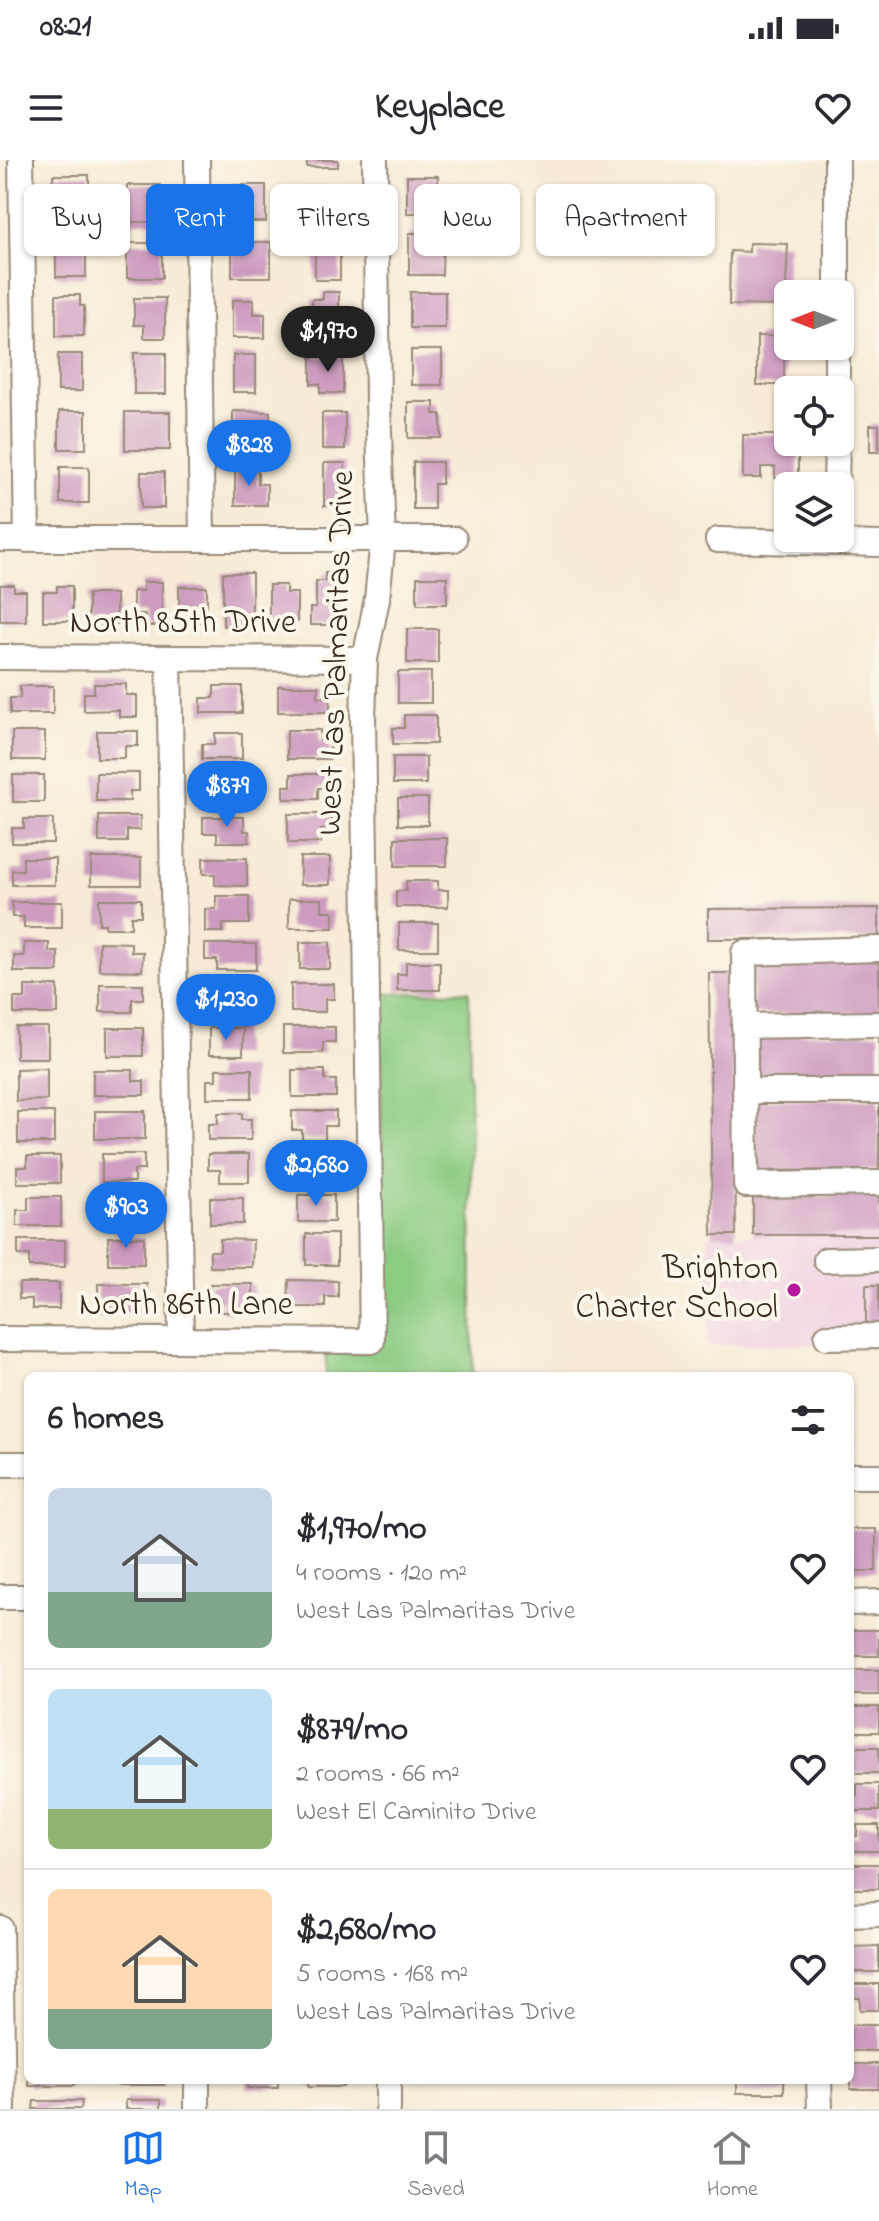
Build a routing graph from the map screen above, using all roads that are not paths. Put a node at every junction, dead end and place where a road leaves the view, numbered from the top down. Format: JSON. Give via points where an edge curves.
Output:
{"nodes":[{"id":1,"x":21,"y":160,"type":"edge"},
{"id":2,"x":197,"y":160,"type":"edge"},
{"id":3,"x":375,"y":160,"type":"edge"},
{"id":4,"x":837,"y":160,"type":"edge"},
{"id":5,"x":837,"y":280,"type":"edge"},
{"id":6,"x":12,"y":340,"type":"edge"},
{"id":7,"x":0,"y":539,"type":"edge"},
{"id":8,"x":202,"y":539,"type":"junction"},
{"id":9,"x":454,"y":539,"type":"dead end"},
{"id":10,"x":27,"y":540,"type":"junction"},
{"id":11,"x":383,"y":540,"type":"junction"},
{"id":12,"x":718,"y":540,"type":"dead end"},
{"id":13,"x":774,"y":540,"type":"edge"},
{"id":14,"x":854,"y":542,"type":"edge"},
{"id":15,"x":879,"y":544,"type":"edge"},
{"id":16,"x":0,"y":657,"type":"edge"},
{"id":17,"x":169,"y":658,"type":"junction"},
{"id":18,"x":365,"y":659,"type":"junction"},
{"id":19,"x":879,"y":949,"type":"edge"},
{"id":20,"x":879,"y":1024,"type":"edge"},
{"id":21,"x":744,"y":1026,"type":"junction"},
{"id":22,"x":745,"y":1091,"type":"junction"},
{"id":23,"x":879,"y":1091,"type":"edge"},
{"id":24,"x":879,"y":1183,"type":"edge"},
{"id":25,"x":879,"y":1259,"type":"edge"},
{"id":26,"x":826,"y":1260,"type":"dead end"},
{"id":27,"x":879,"y":1336,"type":"edge"},
{"id":28,"x":827,"y":1337,"type":"dead end"},
{"id":29,"x":0,"y":1339,"type":"edge"},
{"id":30,"x":181,"y":1340,"type":"junction"},
{"id":31,"x":372,"y":1341,"type":"joint"},
{"id":32,"x":0,"y":1464,"type":"edge"},
{"id":33,"x":24,"y":1464,"type":"edge"},
{"id":34,"x":854,"y":1476,"type":"edge"},
{"id":35,"x":879,"y":1476,"type":"edge"},
{"id":36,"x":0,"y":1597,"type":"edge"},
{"id":37,"x":24,"y":1597,"type":"edge"},
{"id":38,"x":879,"y":1602,"type":"edge"},
{"id":39,"x":854,"y":1603,"type":"edge"},
{"id":40,"x":879,"y":1914,"type":"edge"},
{"id":41,"x":854,"y":1915,"type":"edge"},
{"id":42,"x":0,"y":1928,"type":"edge"},
{"id":43,"x":197,"y":2084,"type":"edge"},
{"id":44,"x":388,"y":2084,"type":"edge"},
{"id":45,"x":819,"y":2084,"type":"edge"},
{"id":46,"x":3,"y":2109,"type":"edge"},
{"id":47,"x":197,"y":2109,"type":"edge"},
{"id":48,"x":388,"y":2109,"type":"edge"},
{"id":49,"x":820,"y":2109,"type":"edge"}],
"edges":[{"from":1,"to":6,"type":"street"},
{"from":2,"to":8,"type":"street"},
{"from":3,"to":11,"type":"street","name":"West Las Palmaritas Drive"},
{"from":4,"to":5,"type":"street"},
{"from":6,"to":10,"type":"street"},
{"from":7,"to":10,"type":"street"},
{"from":8,"to":10,"type":"street"},
{"from":8,"to":11,"type":"street"},
{"from":9,"to":11,"type":"street"},
{"from":11,"to":18,"type":"street","name":"West Las Palmaritas Drive"},
{"from":12,"to":13,"type":"street"},
{"from":14,"to":15,"type":"street"},
{"from":16,"to":17,"type":"street","name":"North 85th Drive"},
{"from":17,"to":18,"type":"street","name":"North 85th Drive"},
{"from":17,"to":30,"type":"street"},
{"from":18,"to":31,"type":"street","name":"West Las Palmaritas Drive"},
{"from":19,"to":21,"type":"street","via":[[744,953]]},
{"from":20,"to":21,"type":"street"},
{"from":21,"to":22,"type":"street"},
{"from":22,"to":23,"type":"street"},
{"from":22,"to":24,"type":"street","via":[[746,1185]]},
{"from":25,"to":26,"type":"street"},
{"from":27,"to":28,"type":"street"},
{"from":29,"to":30,"type":"street","name":"North 86th Lane"},
{"from":30,"to":31,"type":"street","name":"North 86th Lane"},
{"from":32,"to":33,"type":"street"},
{"from":34,"to":35,"type":"street"},
{"from":36,"to":37,"type":"street"},
{"from":38,"to":39,"type":"street"},
{"from":40,"to":41,"type":"street"},
{"from":42,"to":46,"type":"street"},
{"from":43,"to":47,"type":"street"},
{"from":44,"to":48,"type":"street"},
{"from":45,"to":49,"type":"street"}]}
